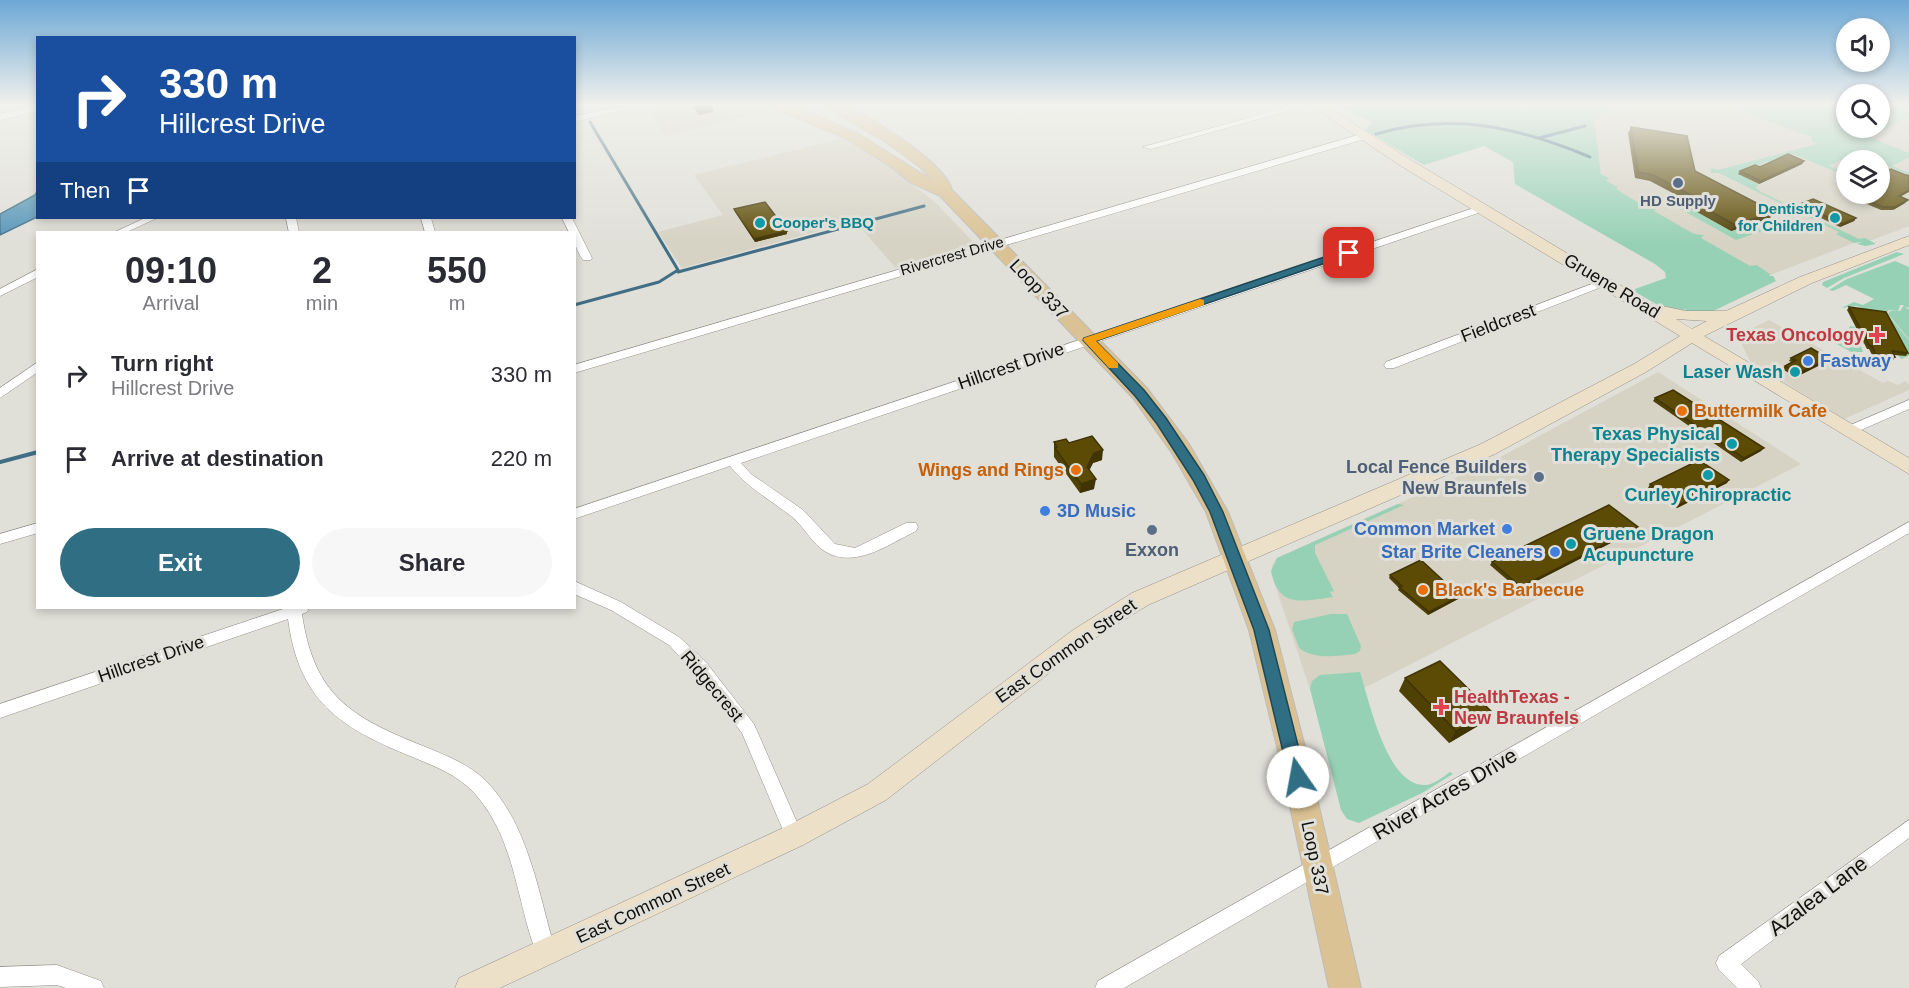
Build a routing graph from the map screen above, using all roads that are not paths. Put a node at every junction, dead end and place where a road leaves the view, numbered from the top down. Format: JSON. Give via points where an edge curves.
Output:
{"nodes":[{"id":1,"x":876,"y":151,"type":"edge"},
{"id":2,"x":906,"y":151,"type":"edge"},
{"id":3,"x":1313,"y":151,"type":"edge"},
{"id":4,"x":1390,"y":151,"type":"edge"},
{"id":5,"x":946,"y":193,"type":"junction"},
{"id":6,"x":1483,"y":208,"type":"junction"},
{"id":7,"x":151,"y":219,"type":"edge"},
{"id":8,"x":138,"y":229,"type":"edge"},
{"id":9,"x":576,"y":237,"type":"edge"},
{"id":10,"x":1909,"y":240,"type":"edge"},
{"id":11,"x":996,"y":244,"type":"junction"},
{"id":12,"x":587,"y":258,"type":"dead end"},
{"id":13,"x":36,"y":273,"type":"edge"},
{"id":14,"x":1605,"y":282,"type":"junction"},
{"id":15,"x":0,"y":293,"type":"edge"},
{"id":16,"x":1645,"y":306,"type":"junction"},
{"id":17,"x":1731,"y":316,"type":"junction"},
{"id":18,"x":1693,"y":335,"type":"junction"},
{"id":19,"x":1088,"y":340,"type":"junction"},
{"id":20,"x":1741,"y":364,"type":"junction"},
{"id":21,"x":1390,"y":365,"type":"dead end"},
{"id":22,"x":36,"y":367,"type":"edge"},
{"id":23,"x":576,"y":368,"type":"edge"},
{"id":24,"x":0,"y":394,"type":"edge"},
{"id":25,"x":1909,"y":404,"type":"edge"},
{"id":26,"x":1850,"y":430,"type":"junction"},
{"id":27,"x":732,"y":460,"type":"junction"},
{"id":28,"x":1909,"y":467,"type":"edge"},
{"id":29,"x":576,"y":513,"type":"edge"},
{"id":30,"x":911,"y":527,"type":"dead end"},
{"id":31,"x":1909,"y":527,"type":"edge"},
{"id":32,"x":36,"y":529,"type":"edge"},
{"id":33,"x":0,"y":539,"type":"edge"},
{"id":34,"x":1235,"y":559,"type":"junction"},
{"id":35,"x":576,"y":588,"type":"edge"},
{"id":36,"x":298,"y":609,"type":"edge"},
{"id":37,"x":0,"y":711,"type":"edge"},
{"id":38,"x":1909,"y":828,"type":"edge"},
{"id":39,"x":794,"y":836,"type":"junction"},
{"id":40,"x":1316,"y":866,"type":"junction"},
{"id":41,"x":546,"y":952,"type":"junction"},
{"id":42,"x":0,"y":977,"type":"edge"},
{"id":43,"x":94,"y":988,"type":"edge"},
{"id":44,"x":469,"y":988,"type":"edge"},
{"id":45,"x":1105,"y":988,"type":"edge"},
{"id":46,"x":1345,"y":988,"type":"edge"},
{"id":47,"x":1751,"y":988,"type":"edge"}],
"edges":[{"from":1,"to":5,"type":"main road","name":"Loop 337","via":[[916,179]]},
{"from":2,"to":5,"type":"main road","name":"Loop 337","via":[[940,177]]},
{"from":3,"to":11,"type":"street","name":"Rivercrest Drive"},
{"from":4,"to":6,"type":"main road","name":"Gruene Road"},
{"from":5,"to":11,"type":"main road","name":"Loop 337"},
{"from":6,"to":14,"type":"main road","name":"Gruene Road"},
{"from":6,"to":19,"type":"street","name":"Hillcrest Drive"},
{"from":7,"to":8,"type":"street"},
{"from":9,"to":12,"type":"street"},
{"from":10,"to":17,"type":"main road","name":"East Common Street","via":[[1822,273]]},
{"from":11,"to":19,"type":"main road","name":"Loop 337"},
{"from":11,"to":23,"type":"street","name":"Rivercrest Drive"},
{"from":13,"to":15,"type":"street"},
{"from":14,"to":16,"type":"main road","name":"Gruene Road"},
{"from":14,"to":21,"type":"street","name":"Fieldcrest"},
{"from":16,"to":17,"type":"main road","via":[[1684,316]]},
{"from":16,"to":18,"type":"main road","name":"Gruene Road"},
{"from":17,"to":18,"type":"main road","name":"East Common Street"},
{"from":17,"to":20,"type":"main road","via":[[1724,340]]},
{"from":18,"to":20,"type":"main road","name":"Gruene Road"},
{"from":18,"to":34,"type":"main road","name":"East Common Street","via":[[1497,445]]},
{"from":19,"to":27,"type":"street","name":"Hillcrest Drive"},
{"from":19,"to":34,"type":"main road","name":"Loop 337","via":[[1140,393],[1181,449],[1216,512]]},
{"from":20,"to":26,"type":"main road","name":"Gruene Road"},
{"from":22,"to":24,"type":"street"},
{"from":25,"to":26,"type":"street"},
{"from":26,"to":28,"type":"main road","name":"Gruene Road"},
{"from":27,"to":29,"type":"street","name":"Hillcrest Drive"},
{"from":27,"to":30,"type":"street","via":[[746,477],[798,514],[831,548],[857,553]]},
{"from":31,"to":40,"type":"street","name":"River Acres Drive"},
{"from":32,"to":33,"type":"street"},
{"from":34,"to":39,"type":"main road","name":"East Common Street","via":[[1140,599],[1109,617],[877,792]]},
{"from":34,"to":40,"type":"main road","name":"Loop 337","via":[[1262,630]]},
{"from":35,"to":39,"type":"street","name":"Ridgecrest","via":[[616,606],[674,641],[699,666],[748,729]]},
{"from":36,"to":37,"type":"street","name":"Hillcrest Drive"},
{"from":36,"to":41,"type":"street","via":[[297,640],[324,693],[338,710],[369,729],[457,768],[493,802],[510,831]]},
{"from":38,"to":47,"type":"street","name":"Azalea Lane","via":[[1726,963]]},
{"from":39,"to":41,"type":"main road","name":"East Common Street"},
{"from":40,"to":45,"type":"street","name":"River Acres Drive"},
{"from":40,"to":46,"type":"main road","name":"Loop 337"},
{"from":41,"to":44,"type":"main road","name":"East Common Street"},
{"from":42,"to":43,"type":"street","via":[[57,975]]}]}
